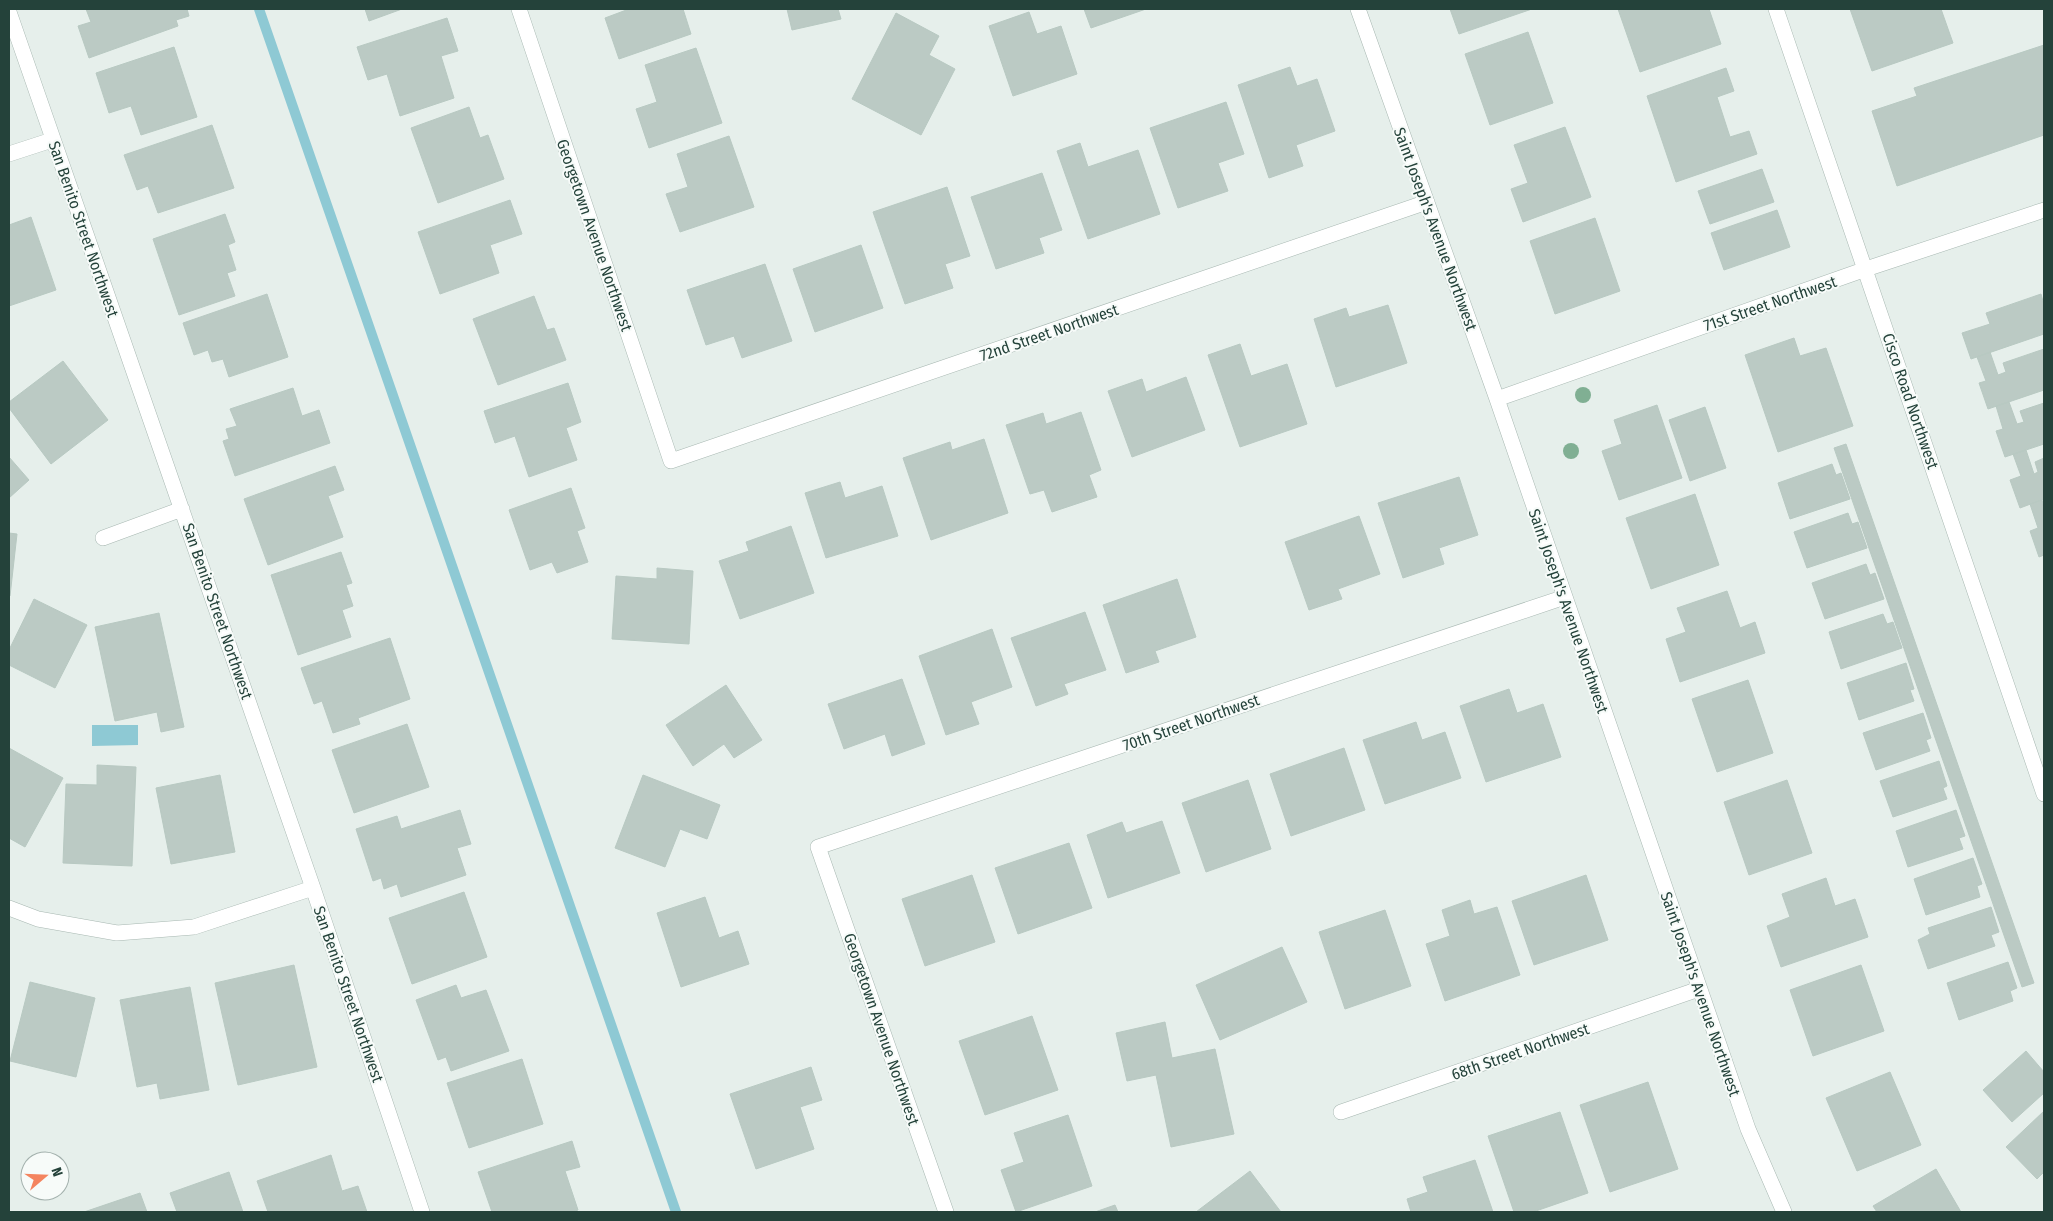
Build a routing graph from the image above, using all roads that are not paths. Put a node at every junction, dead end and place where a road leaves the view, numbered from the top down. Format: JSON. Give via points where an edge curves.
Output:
{"nodes":[{"id":1,"x":519,"y":9,"type":"edge"},
{"id":2,"x":1358,"y":9,"type":"edge"},
{"id":3,"x":1776,"y":9,"type":"edge"},
{"id":4,"x":9,"y":12,"type":"edge"},
{"id":5,"x":52,"y":140,"type":"junction"},
{"id":6,"x":9,"y":154,"type":"edge"},
{"id":7,"x":1426,"y":202,"type":"junction"},
{"id":8,"x":2044,"y":210,"type":"edge"},
{"id":9,"x":1866,"y":269,"type":"junction"},
{"id":10,"x":1497,"y":399,"type":"junction"},
{"id":11,"x":671,"y":461,"type":"joint"},
{"id":12,"x":182,"y":509,"type":"junction"},
{"id":13,"x":103,"y":538,"type":"dead end"},
{"id":14,"x":1565,"y":597,"type":"junction"},
{"id":15,"x":2044,"y":794,"type":"edge"},
{"id":16,"x":818,"y":847,"type":"joint"},
{"id":17,"x":313,"y":888,"type":"junction"},
{"id":18,"x":9,"y":908,"type":"edge"},
{"id":19,"x":1699,"y":989,"type":"junction"},
{"id":20,"x":1341,"y":1112,"type":"dead end"},
{"id":21,"x":422,"y":1212,"type":"edge"},
{"id":22,"x":946,"y":1212,"type":"edge"},
{"id":23,"x":1784,"y":1212,"type":"edge"}],
"edges":[{"from":1,"to":11,"type":"street","name":"Georgetown Avenue Northwest"},
{"from":2,"to":7,"type":"street","name":"Saint Joseph's Avenue Northwest"},
{"from":3,"to":9,"type":"street","name":"Cisco Road Northwest"},
{"from":4,"to":5,"type":"street","name":"San Benito Street Northwest"},
{"from":5,"to":6,"type":"street"},
{"from":5,"to":12,"type":"street","name":"San Benito Street Northwest"},
{"from":7,"to":10,"type":"street","name":"Saint Joseph's Avenue Northwest"},
{"from":7,"to":11,"type":"street","name":"72nd Street Northwest"},
{"from":8,"to":9,"type":"street","name":"71st Street Northwest"},
{"from":9,"to":10,"type":"street","name":"71st Street Northwest"},
{"from":9,"to":15,"type":"street","name":"Cisco Road Northwest"},
{"from":10,"to":14,"type":"street","name":"Saint Joseph's Avenue Northwest"},
{"from":12,"to":13,"type":"street"},
{"from":12,"to":17,"type":"street","name":"San Benito Street Northwest"},
{"from":14,"to":16,"type":"street","name":"70th Street Northwest"},
{"from":14,"to":19,"type":"street","name":"Saint Joseph's Avenue Northwest"},
{"from":16,"to":22,"type":"street","name":"Georgetown Avenue Northwest"},
{"from":17,"to":18,"type":"street","via":[[194,927],[117,933],[38,919]]},
{"from":17,"to":21,"type":"street","name":"San Benito Street Northwest"},
{"from":19,"to":20,"type":"street","name":"68th Street Northwest"},
{"from":19,"to":23,"type":"street","name":"Saint Joseph's Avenue Northwest","via":[[1748,1129]]}]}
